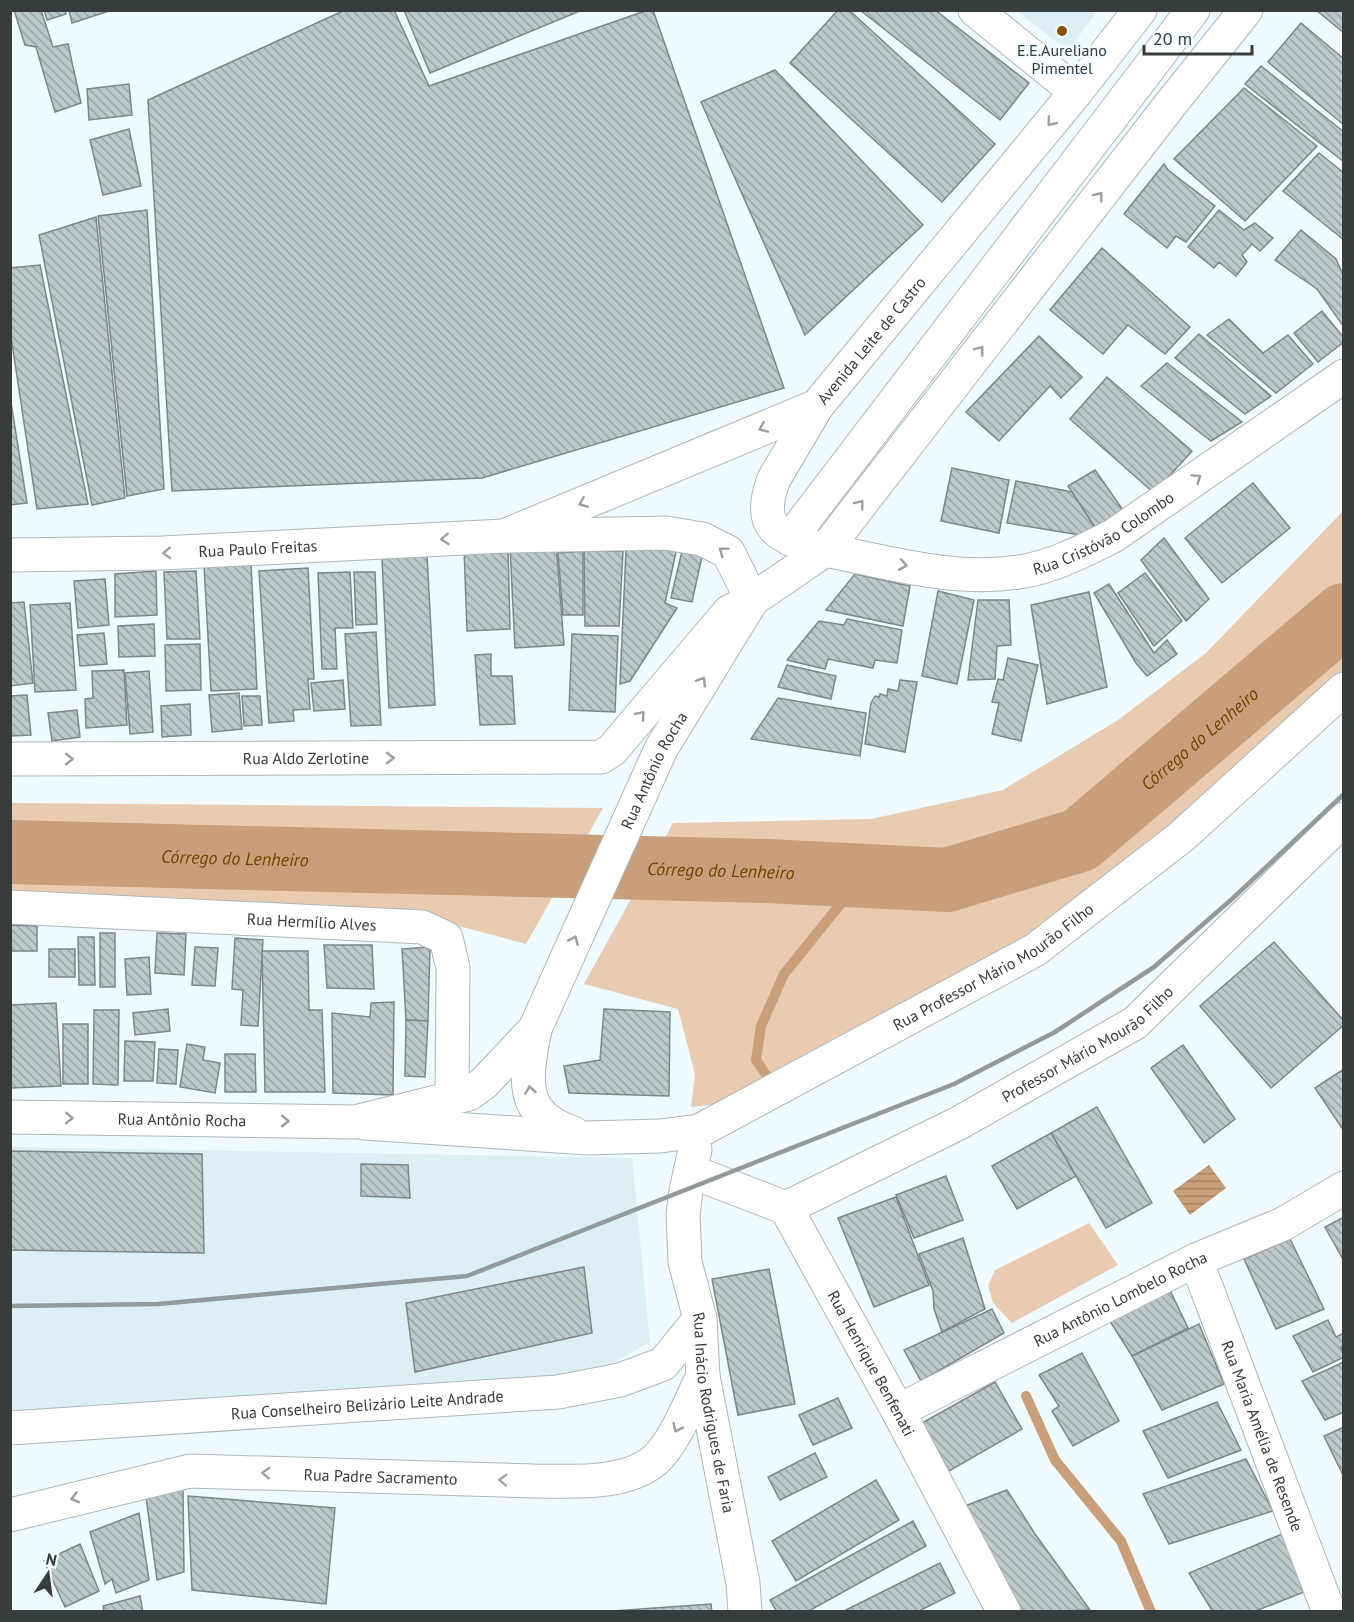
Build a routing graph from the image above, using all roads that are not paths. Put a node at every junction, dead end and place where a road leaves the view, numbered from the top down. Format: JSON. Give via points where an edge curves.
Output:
{"nodes":[{"id":1,"x":975,"y":10,"type":"edge"},
{"id":2,"x":1140,"y":10,"type":"edge"},
{"id":3,"x":1193,"y":10,"type":"edge"},
{"id":4,"x":1246,"y":10,"type":"edge"},
{"id":5,"x":1076,"y":92,"type":"junction"},
{"id":6,"x":1344,"y":376,"type":"edge"},
{"id":7,"x":817,"y":406,"type":"junction"},
{"id":8,"x":504,"y":536,"type":"junction"},
{"id":9,"x":790,"y":539,"type":"junction"},
{"id":10,"x":825,"y":550,"type":"junction"},
{"id":11,"x":10,"y":555,"type":"edge"},
{"id":12,"x":752,"y":600,"type":"junction"},
{"id":13,"x":1344,"y":689,"type":"edge"},
{"id":14,"x":10,"y":759,"type":"edge"},
{"id":15,"x":1344,"y":819,"type":"edge"},
{"id":16,"x":10,"y":907,"type":"edge"},
{"id":17,"x":535,"y":1029,"type":"junction"},
{"id":18,"x":452,"y":1099,"type":"junction"},
{"id":19,"x":10,"y":1117,"type":"edge"},
{"id":20,"x":355,"y":1122,"type":"junction"},
{"id":21,"x":699,"y":1131,"type":"junction"},
{"id":22,"x":586,"y":1138,"type":"junction"},
{"id":23,"x":690,"y":1171,"type":"junction"},
{"id":24,"x":1344,"y":1188,"type":"edge"},
{"id":25,"x":786,"y":1208,"type":"junction"},
{"id":26,"x":1196,"y":1260,"type":"junction"},
{"id":27,"x":700,"y":1318,"type":"junction"},
{"id":28,"x":703,"y":1376,"type":"junction"},
{"id":29,"x":898,"y":1412,"type":"junction"},
{"id":30,"x":10,"y":1428,"type":"edge"},
{"id":31,"x":10,"y":1515,"type":"edge"},
{"id":32,"x":744,"y":1611,"type":"edge"},
{"id":33,"x":1004,"y":1611,"type":"edge"},
{"id":34,"x":1329,"y":1611,"type":"edge"}],
"edges":[{"from":1,"to":5,"type":"main road"},
{"from":2,"to":5,"type":"main road","name":"Avenida Leite de Castro"},
{"from":3,"to":9,"type":"main road"},
{"from":10,"to":4,"type":"main road","one_way":true},
{"from":5,"to":7,"type":"main road","name":"Avenida Leite de Castro","one_way":true},
{"from":10,"to":6,"type":"main road","name":"Rua Cristóvão Colombo","one_way":true,"via":[[961,574],[1019,572],[1062,560],[1113,536]]},
{"from":7,"to":8,"type":"main road","name":"Avenida Leite de Castro","one_way":true},
{"from":7,"to":9,"type":"main road","via":[[770,490],[769,522]]},
{"from":8,"to":11,"type":"main road","name":"Rua Paulo Freitas","one_way":true,"via":[[162,553]]},
{"from":12,"to":8,"type":"main road","name":"Rua Paulo Freitas","one_way":true,"via":[[728,552],[702,539],[666,533]]},
{"from":9,"to":10,"type":"main road","name":"Rua Cristóvão Colombo"},
{"from":10,"to":12,"type":"main road","name":"Rua Antônio Rocha"},
{"from":14,"to":12,"type":"main road","name":"Rua Aldo Zerlotine","one_way":true,"via":[[601,757],[612,750],[729,612]]},
{"from":17,"to":12,"type":"main road","name":"Rua Antônio Rocha","one_way":true,"via":[[661,749]]},
{"from":13,"to":21,"type":"main road","name":"Rua Professor Mário Mourão Filho","via":[[1181,837],[1035,950]]},
{"from":15,"to":25,"type":"main road","name":"Professor Mário Mourão Filho","via":[[1135,1023],[959,1123]]},
{"from":16,"to":18,"type":"main road","name":"Rua Hermílio Alves","via":[[422,927],[446,938],[453,968]]},
{"from":17,"to":18,"type":"main road","name":"Rua Antônio Rocha","via":[[484,1083],[469,1094]]},
{"from":22,"to":17,"type":"main road","name":"Rua Antônio Rocha","one_way":true,"via":[[558,1128],[539,1114],[531,1100],[528,1063]]},
{"from":18,"to":20,"type":"main road","name":"Rua Antônio Rocha"},
{"from":19,"to":20,"type":"main road","name":"Rua Antônio Rocha","one_way":true},
{"from":20,"to":22,"type":"main road","name":"Rua Antônio Rocha"},
{"from":21,"to":22,"type":"main road","name":"Rua Professor Mário Mourão Filho"},
{"from":21,"to":23,"type":"main road","name":"Rua Inácio Rodrigues de Faria"},
{"from":23,"to":25,"type":"main road"},
{"from":23,"to":27,"type":"main road","name":"Rua Inácio Rodrigues de Faria","via":[[683,1214],[685,1262]]},
{"from":24,"to":26,"type":"main road","name":"Rua Antônio Lombelo Rocha","via":[[1283,1224]]},
{"from":25,"to":29,"type":"main road","name":"Rua Henrique Benfenati"},
{"from":26,"to":29,"type":"main road","name":"Rua Antônio Lombelo Rocha"},
{"from":26,"to":34,"type":"main road","name":"Rua Maria Amélia de Resende"},
{"from":27,"to":28,"type":"main road","name":"Rua Inácio Rodrigues de Faria"},
{"from":27,"to":30,"type":"main road","name":"Rua Conselheiro Belizário Leite Andrade","via":[[663,1364],[620,1380],[558,1392]]},
{"from":28,"to":31,"type":"main road","name":"Rua Padre Sacramento","one_way":true,"via":[[672,1437],[655,1460],[616,1478],[534,1481],[190,1471]]},
{"from":28,"to":32,"type":"main road","name":"Rua Inácio Rodrigues de Faria","via":[[743,1583]]},
{"from":29,"to":33,"type":"main road","name":"Rua Henrique Benfenati"}]}
